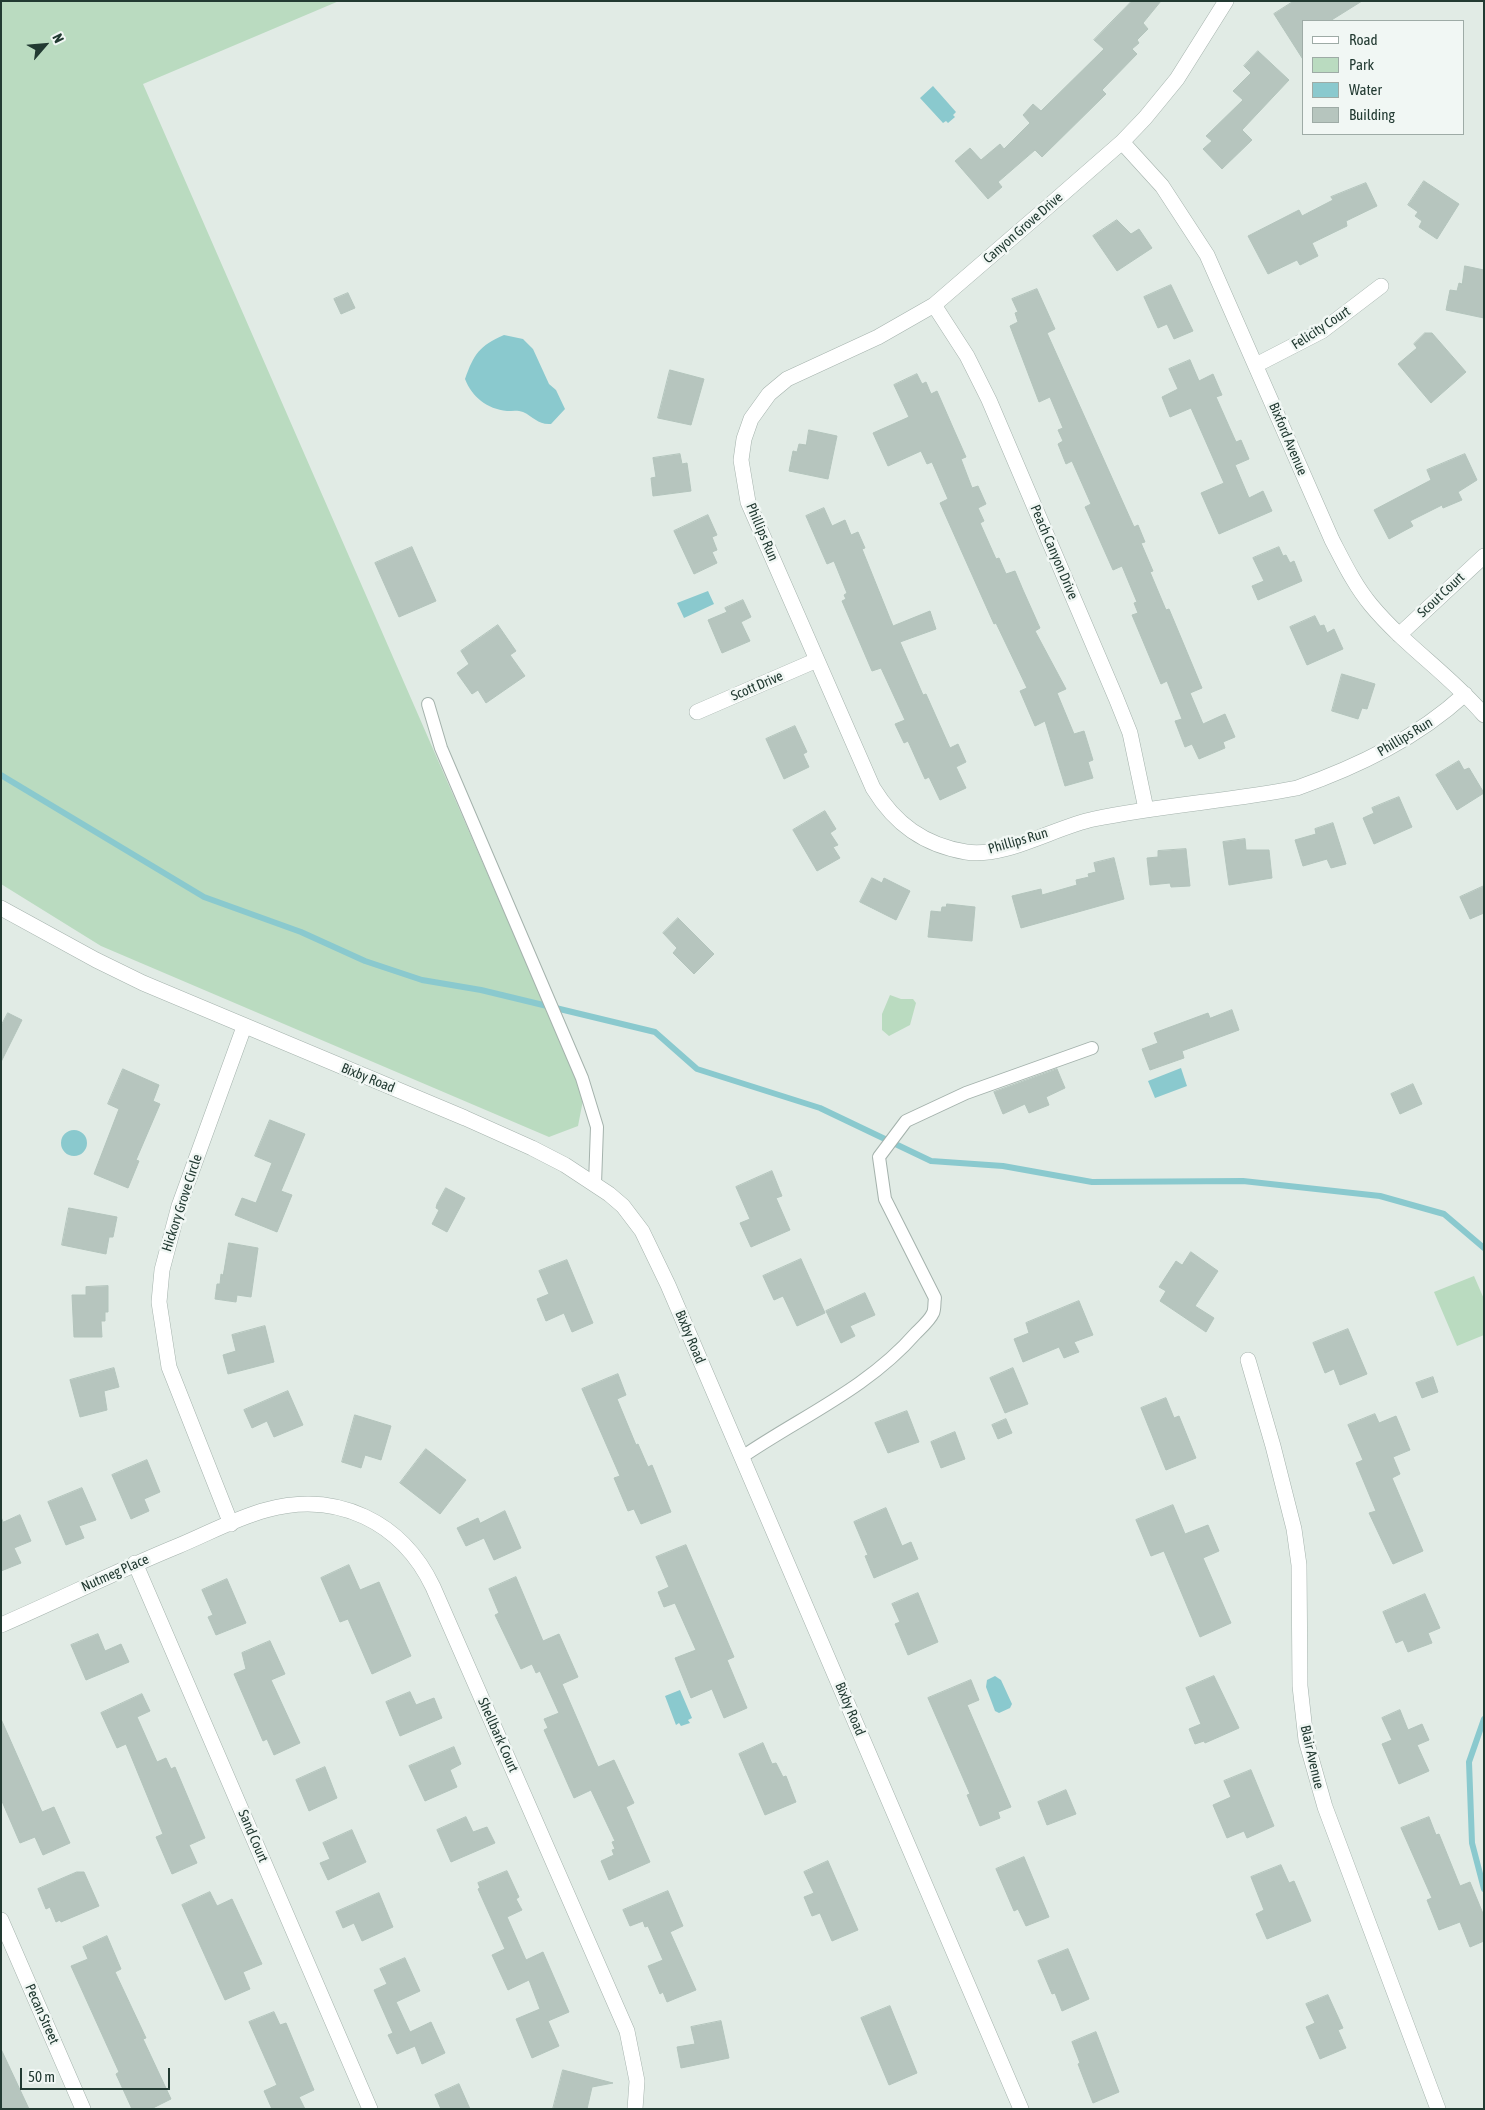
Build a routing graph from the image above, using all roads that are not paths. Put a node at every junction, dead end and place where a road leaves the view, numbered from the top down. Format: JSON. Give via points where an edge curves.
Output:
{"nodes":[{"id":1,"x":1226,"y":1,"type":"edge"},
{"id":2,"x":1122,"y":142,"type":"junction"},
{"id":3,"x":1381,"y":286,"type":"dead end"},
{"id":4,"x":934,"y":305,"type":"junction"},
{"id":5,"x":1256,"y":365,"type":"junction"},
{"id":6,"x":769,"y":394,"type":"joint"},
{"id":7,"x":1484,"y":556,"type":"edge"},
{"id":8,"x":1399,"y":635,"type":"junction"},
{"id":9,"x":817,"y":660,"type":"junction"},
{"id":10,"x":1465,"y":694,"type":"junction"},
{"id":11,"x":428,"y":704,"type":"dead end"},
{"id":12,"x":697,"y":712,"type":"dead end"},
{"id":13,"x":1484,"y":715,"type":"edge"},
{"id":14,"x":1146,"y":810,"type":"junction"},
{"id":15,"x":1,"y":908,"type":"edge"},
{"id":16,"x":244,"y":1027,"type":"junction"},
{"id":17,"x":1092,"y":1048,"type":"dead end"},
{"id":18,"x":595,"y":1184,"type":"junction"},
{"id":19,"x":1248,"y":1360,"type":"dead end"},
{"id":20,"x":742,"y":1457,"type":"junction"},
{"id":21,"x":230,"y":1524,"type":"junction"},
{"id":22,"x":135,"y":1564,"type":"junction"},
{"id":23,"x":1,"y":1624,"type":"edge"},
{"id":24,"x":1,"y":1920,"type":"edge"},
{"id":25,"x":84,"y":2109,"type":"edge"},
{"id":26,"x":370,"y":2109,"type":"edge"},
{"id":27,"x":635,"y":2109,"type":"edge"},
{"id":28,"x":1021,"y":2109,"type":"edge"},
{"id":29,"x":1438,"y":2109,"type":"edge"}],
"edges":[{"from":1,"to":2,"type":"street","name":"Canyon Grove Drive","via":[[1176,79]]},
{"from":2,"to":4,"type":"street","name":"Canyon Grove Drive"},
{"from":2,"to":5,"type":"street","name":"Bixford Avenue","via":[[1162,186],[1194,233],[1222,284]]},
{"from":3,"to":5,"type":"street","name":"Felicity Court","via":[[1322,331]]},
{"from":4,"to":6,"type":"street","name":"Canyon Grove Drive","via":[[885,334],[787,379]]},
{"from":4,"to":14,"type":"street","name":"Peach Canyon Drive","via":[[967,356],[989,400],[1116,698],[1130,733]]},
{"from":5,"to":8,"type":"street","name":"Bixford Avenue","via":[[1348,571],[1372,606]]},
{"from":6,"to":9,"type":"street","name":"Phillips Run","via":[[751,419],[744,439],[743,480],[748,502]]},
{"from":7,"to":8,"type":"street","name":"Scout Court"},
{"from":8,"to":10,"type":"street","name":"Bixford Avenue"},
{"from":9,"to":12,"type":"street","name":"Scott Drive"},
{"from":9,"to":14,"type":"street","name":"Phillips Run","via":[[880,800],[897,821],[929,842],[980,852],[1004,848],[1093,819]]},
{"from":10,"to":13,"type":"street","name":"Bixford Avenue"},
{"from":10,"to":14,"type":"street","name":"Phillips Run","via":[[1441,716],[1373,757],[1297,788]]},
{"from":11,"to":18,"type":"lane","via":[[441,748],[582,1078],[597,1127]]},
{"from":15,"to":16,"type":"street","name":"Bixby Road","via":[[96,960]]},
{"from":16,"to":18,"type":"street","name":"Bixby Road","via":[[512,1139]]},
{"from":16,"to":21,"type":"street","name":"Hickory Grove Circle","via":[[171,1231],[159,1302],[169,1368]]},
{"from":17,"to":20,"type":"lane","via":[[966,1093],[906,1121],[879,1157],[885,1198],[935,1298],[933,1314],[878,1369],[832,1403],[783,1429]]},
{"from":18,"to":20,"type":"street","name":"Bixby Road","via":[[622,1206],[642,1231]]},
{"from":19,"to":29,"type":"street","name":"Blair Avenue","via":[[1296,1538],[1300,1686],[1306,1740],[1324,1808]]},
{"from":20,"to":28,"type":"street","name":"Bixby Road"},
{"from":21,"to":22,"type":"street","name":"Nutmeg Place"},
{"from":21,"to":27,"type":"street","name":"Shellbark Court","via":[[267,1510],[305,1503],[323,1504],[370,1518],[405,1545],[418,1560],[433,1587],[627,2030],[637,2081]]},
{"from":22,"to":23,"type":"street","name":"Nutmeg Place"},
{"from":22,"to":26,"type":"street","name":"Sand Court"},
{"from":24,"to":25,"type":"street","name":"Pecan Street"}]}
